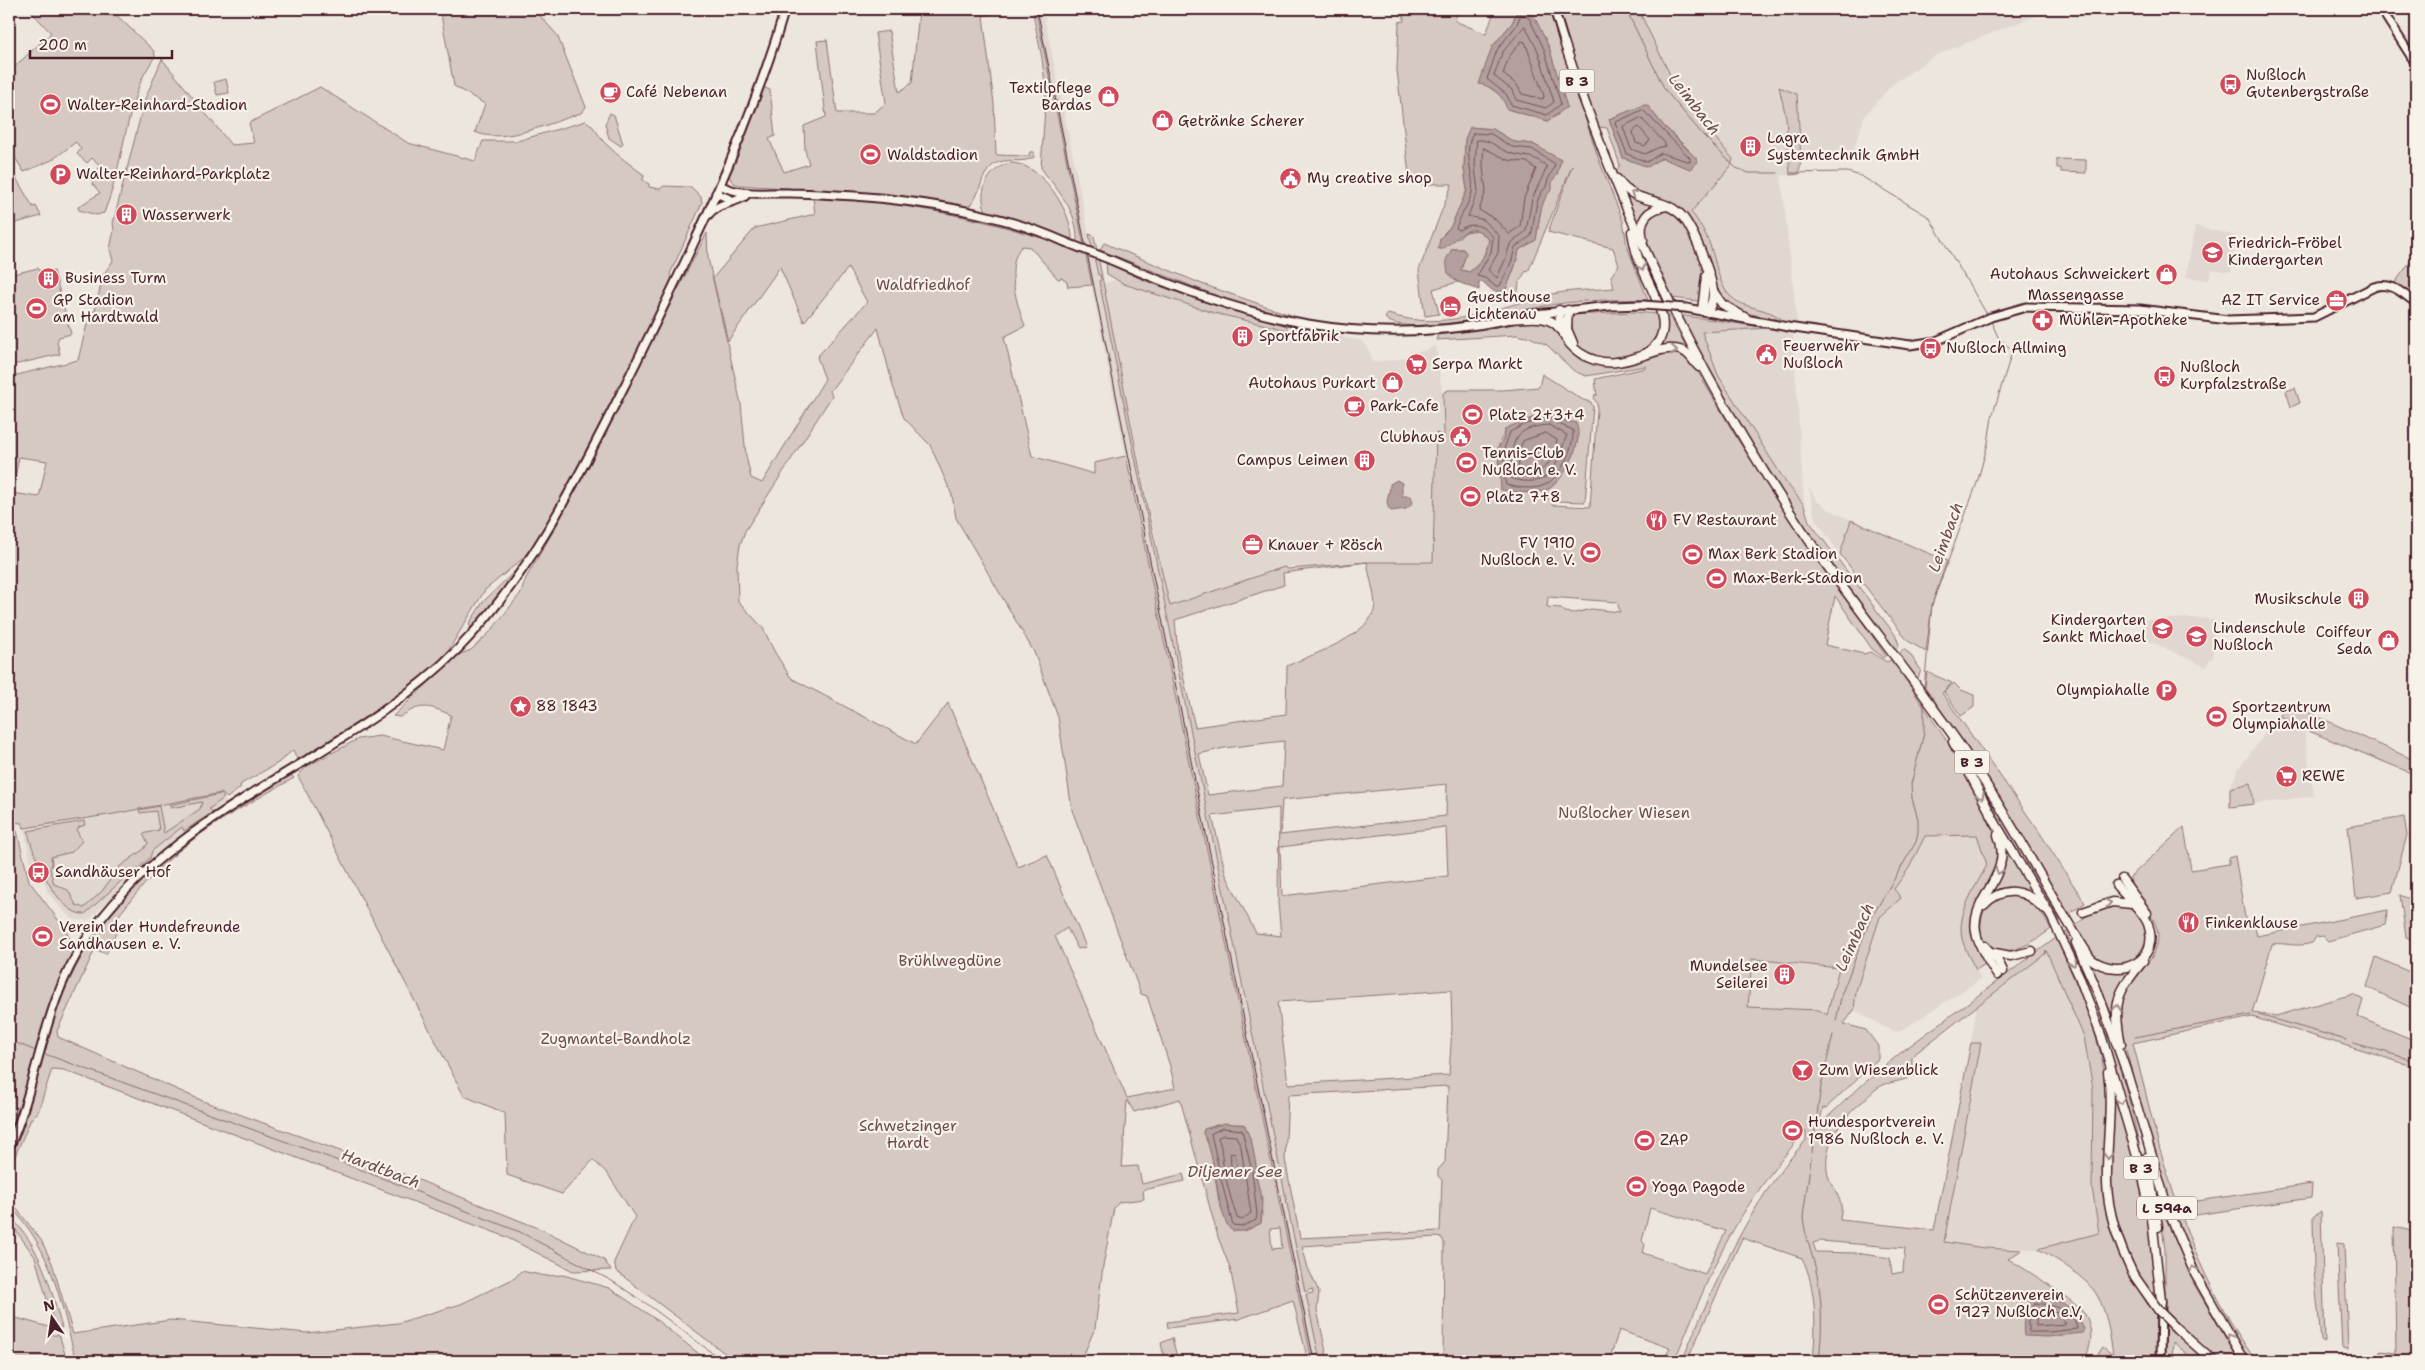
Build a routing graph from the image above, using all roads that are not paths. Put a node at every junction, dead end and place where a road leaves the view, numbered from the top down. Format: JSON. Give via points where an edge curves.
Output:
{"nodes":[{"id":1,"x":784,"y":9,"type":"edge"},
{"id":2,"x":1554,"y":9,"type":"edge"},
{"id":3,"x":2381,"y":9,"type":"edge"},
{"id":4,"x":1564,"y":42,"type":"joint"},
{"id":5,"x":2416,"y":64,"type":"edge"},
{"id":6,"x":1609,"y":170,"type":"junction"},
{"id":7,"x":720,"y":185,"type":"junction"},
{"id":8,"x":716,"y":193,"type":"junction"},
{"id":9,"x":748,"y":193,"type":"junction"},
{"id":10,"x":732,"y":200,"type":"junction"},
{"id":11,"x":1667,"y":206,"type":"junction"},
{"id":12,"x":1630,"y":220,"type":"junction"},
{"id":13,"x":703,"y":221,"type":"junction"},
{"id":14,"x":1647,"y":257,"type":"junction"},
{"id":15,"x":1706,"y":269,"type":"junction"},
{"id":16,"x":1713,"y":290,"type":"junction"},
{"id":17,"x":2416,"y":303,"type":"edge"},
{"id":18,"x":1559,"y":310,"type":"junction"},
{"id":19,"x":1568,"y":310,"type":"junction"},
{"id":20,"x":1704,"y":311,"type":"junction"},
{"id":21,"x":1746,"y":318,"type":"junction"},
{"id":22,"x":1507,"y":320,"type":"junction"},
{"id":23,"x":1561,"y":330,"type":"junction"},
{"id":24,"x":1578,"y":352,"type":"junction"},
{"id":25,"x":1634,"y":359,"type":"junction"},
{"id":26,"x":1706,"y":372,"type":"junction"},
{"id":27,"x":1941,"y":721,"type":"junction"},
{"id":28,"x":1996,"y":824,"type":"junction"},
{"id":29,"x":2122,"y":879,"type":"dead end"},
{"id":30,"x":2116,"y":885,"type":"dead end"},
{"id":31,"x":2048,"y":887,"type":"junction"},
{"id":32,"x":2134,"y":905,"type":"junction"},
{"id":33,"x":2083,"y":912,"type":"dead end"},
{"id":34,"x":2052,"y":918,"type":"junction"},
{"id":35,"x":2032,"y":951,"type":"dead end"},
{"id":36,"x":1990,"y":952,"type":"junction"},
{"id":37,"x":2102,"y":1038,"type":"junction"},
{"id":38,"x":2127,"y":1073,"type":"junction"},
{"id":39,"x":2134,"y":1097,"type":"junction"},
{"id":40,"x":9,"y":1148,"type":"edge"},
{"id":41,"x":2161,"y":1301,"type":"junction"},
{"id":42,"x":2160,"y":1361,"type":"edge"},
{"id":43,"x":2213,"y":1361,"type":"edge"},
{"id":44,"x":2245,"y":1361,"type":"edge"}],
"edges":[{"from":1,"to":7,"type":"main road","via":[[755,99]]},
{"from":2,"to":4,"type":"main road","number":"B 3"},
{"from":3,"to":5,"type":"main road"},
{"from":4,"to":6,"type":"highway","number":"B 3"},
{"from":11,"to":6,"type":"highway","one_way":true,"via":[[1633,196]]},
{"from":6,"to":12,"type":"highway","number":"B 3"},
{"from":7,"to":8,"type":"main road"},
{"from":7,"to":9,"type":"main road"},
{"from":8,"to":10,"type":"main road"},
{"from":8,"to":13,"type":"main road"},
{"from":9,"to":10,"type":"main road","via":[[744,198]]},
{"from":9,"to":22,"type":"main road","bridge":true,"via":[[814,194],[911,202],[989,218],[1065,242],[1225,304],[1286,321],[1364,331],[1418,332]]},
{"from":10,"to":13,"type":"main road","via":[[720,205]]},
{"from":11,"to":14,"type":"highway","via":[[1652,210],[1641,223]]},
{"from":11,"to":15,"type":"highway","via":[[1681,214],[1688,225]]},
{"from":12,"to":14,"type":"highway","number":"B 3"},
{"from":12,"to":25,"type":"highway","one_way":true,"via":[[1640,264],[1663,318],[1662,332],[1653,348]]},
{"from":13,"to":40,"type":"main road","via":[[590,453],[545,536],[496,608],[448,659],[388,708],[213,818],[152,864],[103,916],[82,944],[57,996],[29,1093]]},
{"from":14,"to":26,"type":"highway","number":"B 3"},
{"from":15,"to":16,"type":"highway"},
{"from":15,"to":20,"type":"highway"},
{"from":16,"to":20,"type":"highway","via":[[1712,303]]},
{"from":16,"to":21,"type":"highway","via":[[1722,304]]},
{"from":17,"to":21,"type":"main road","name":"Massengasse","via":[[2394,287],[2379,286],[2314,317],[2228,320],[2140,309],[2054,306],[2017,309],[1936,341],[1910,346]]},
{"from":18,"to":19,"type":"main road"},
{"from":18,"to":22,"type":"main road"},
{"from":18,"to":23,"type":"highway"},
{"from":19,"to":20,"type":"main road","name":"Massengasse","bridge":true,"via":[[1643,305]]},
{"from":19,"to":24,"type":"highway","via":[[1567,329]]},
{"from":20,"to":21,"type":"main road","name":"Massengasse"},
{"from":22,"to":23,"type":"highway","via":[[1550,319]]},
{"from":23,"to":24,"type":"highway"},
{"from":24,"to":25,"type":"highway","via":[[1606,362]]},
{"from":25,"to":26,"type":"highway","one_way":true,"via":[[1668,348],[1678,349],[1690,355]]},
{"from":26,"to":27,"type":"highway","number":"B 3","via":[[1820,556]]},
{"from":27,"to":28,"type":"highway","number":"B 3","one_way":true},
{"from":27,"to":31,"type":"highway","number":"B 3","via":[[2000,805]]},
{"from":28,"to":34,"type":"highway","number":"B 3"},
{"from":28,"to":36,"type":"highway","one_way":true,"via":[[2002,863],[1979,906],[1975,922],[1977,939],[2000,973]]},
{"from":38,"to":29,"type":"highway","one_way":true,"via":[[2117,1025],[2118,1000],[2125,983],[2146,957],[2153,938],[2147,914]]},
{"from":30,"to":32,"type":"highway"},
{"from":31,"to":32,"type":"highway","via":[[2091,959],[2109,969],[2128,968],[2147,950],[2150,938],[2148,925]]},
{"from":31,"to":38,"type":"highway","number":"B 3","via":[[2097,990]]},
{"from":33,"to":32,"type":"highway","one_way":true,"via":[[2112,902]]},
{"from":34,"to":36,"type":"highway","via":[[2026,894],[2016,891],[1998,893],[1984,906],[1978,920],[1980,937]]},
{"from":34,"to":37,"type":"highway","number":"B 3","one_way":true,"via":[[2079,976]]},
{"from":35,"to":36,"type":"highway","via":[[2011,956]]},
{"from":37,"to":41,"type":"highway","number":"B 3","one_way":true,"via":[[2146,1190]]},
{"from":37,"to":43,"type":"highway","one_way":true,"bridge":true,"via":[[2111,1102],[2107,1184],[2118,1240],[2133,1274],[2159,1311]]},
{"from":38,"to":39,"type":"highway","number":"B 3"},
{"from":39,"to":41,"type":"highway","number":"B 3","via":[[2156,1204]]},
{"from":44,"to":39,"type":"highway","number":"L 594a","one_way":true,"via":[[2215,1313],[2169,1214]]},
{"from":41,"to":42,"type":"main road","number":"B 3"}]}
